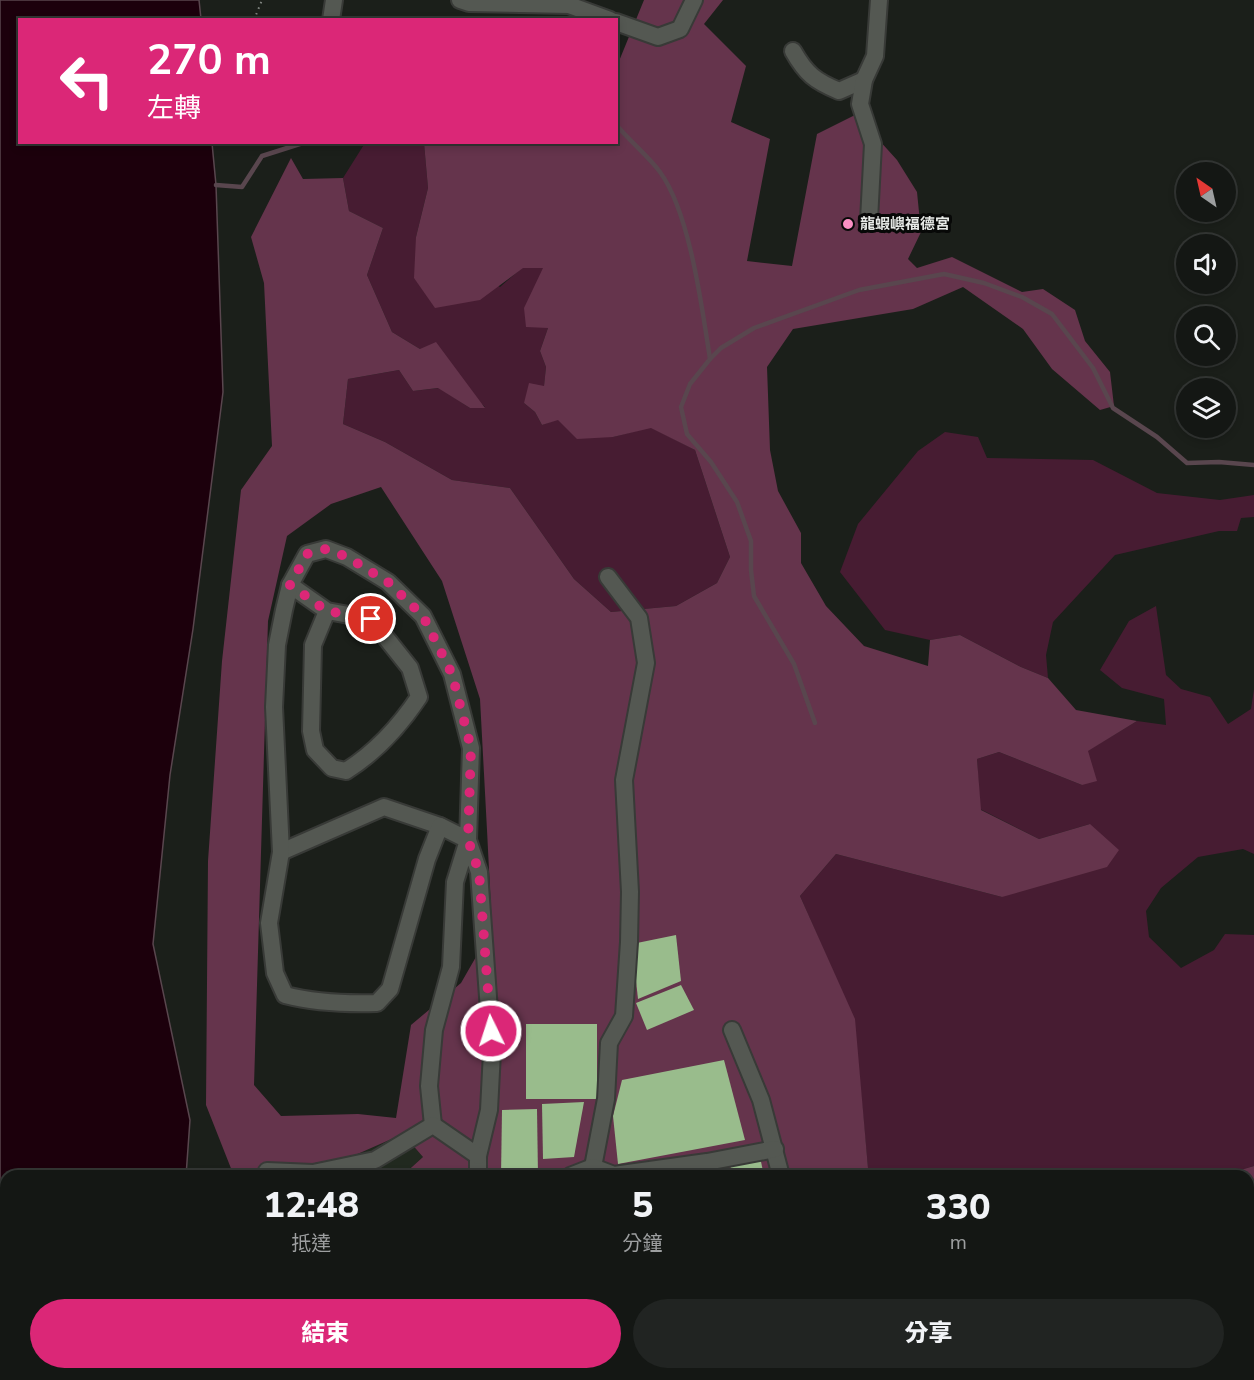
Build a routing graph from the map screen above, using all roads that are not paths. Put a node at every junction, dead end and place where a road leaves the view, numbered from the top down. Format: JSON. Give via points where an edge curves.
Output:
{"nodes":[{"id":1,"x":334,"y":0,"type":"edge"},
{"id":2,"x":460,"y":0,"type":"edge"},
{"id":3,"x":694,"y":0,"type":"edge"},
{"id":4,"x":879,"y":0,"type":"edge"},
{"id":5,"x":331,"y":18,"type":"edge"},
{"id":6,"x":605,"y":18,"type":"edge"},
{"id":7,"x":618,"y":23,"type":"edge"},
{"id":8,"x":793,"y":51,"type":"dead end"},
{"id":9,"x":864,"y":80,"type":"junction"},
{"id":10,"x":869,"y":220,"type":"dead end"},
{"id":11,"x":608,"y":577,"type":"dead end"},
{"id":12,"x":290,"y":585,"type":"junction"},
{"id":13,"x":327,"y":611,"type":"junction"},
{"id":14,"x":440,"y":826,"type":"junction"},
{"id":15,"x":468,"y":840,"type":"junction"},
{"id":16,"x":281,"y":852,"type":"junction"},
{"id":17,"x":732,"y":1030,"type":"dead end"},
{"id":18,"x":433,"y":1125,"type":"junction"},
{"id":19,"x":775,"y":1149,"type":"junction"},
{"id":20,"x":477,"y":1156,"type":"junction"},
{"id":21,"x":593,"y":1167,"type":"junction"},
{"id":22,"x":327,"y":1170,"type":"edge"},
{"id":23,"x":478,"y":1170,"type":"edge"},
{"id":24,"x":585,"y":1170,"type":"edge"},
{"id":25,"x":601,"y":1170,"type":"edge"},
{"id":26,"x":650,"y":1170,"type":"edge"},
{"id":27,"x":780,"y":1170,"type":"edge"}],
"edges":[{"from":1,"to":5,"type":"street"},
{"from":2,"to":6,"type":"street","via":[[569,5]]},
{"from":3,"to":7,"type":"street","via":[[680,30],[658,37]]},
{"from":4,"to":9,"type":"street","via":[[875,56]]},
{"from":8,"to":9,"type":"street","via":[[816,81],[839,91]]},
{"from":9,"to":10,"type":"street","via":[[860,104],[873,144]]},
{"from":11,"to":21,"type":"street","via":[[639,618],[646,663],[624,780],[630,892],[624,1016],[609,1043],[606,1099]]},
{"from":12,"to":13,"type":"street"},
{"from":12,"to":15,"type":"street","via":[[307,554],[326,549],[388,582],[423,616],[452,674],[471,748]]},
{"from":12,"to":16,"type":"street","via":[[277,645],[274,707]]},
{"from":13,"to":13,"type":"street","via":[[313,645],[311,731],[315,750],[332,768],[346,771],[368,756],[405,720],[419,698],[410,668],[371,619]]},
{"from":14,"to":15,"type":"street"},
{"from":14,"to":16,"type":"street","via":[[384,807]]},
{"from":14,"to":16,"type":"street","via":[[390,988],[377,1003],[310,1002],[285,995],[275,973],[269,923]]},
{"from":15,"to":18,"type":"street","via":[[455,882],[451,967],[434,1030],[429,1086]]},
{"from":15,"to":20,"type":"street","via":[[479,872],[492,1052],[489,1110]]},
{"from":17,"to":19,"type":"street","via":[[761,1100]]},
{"from":18,"to":20,"type":"street"},
{"from":18,"to":22,"type":"street","via":[[375,1160]]},
{"from":19,"to":26,"type":"street"},
{"from":19,"to":27,"type":"street"},
{"from":20,"to":23,"type":"street"},
{"from":21,"to":24,"type":"street"},
{"from":21,"to":25,"type":"street"}]}
